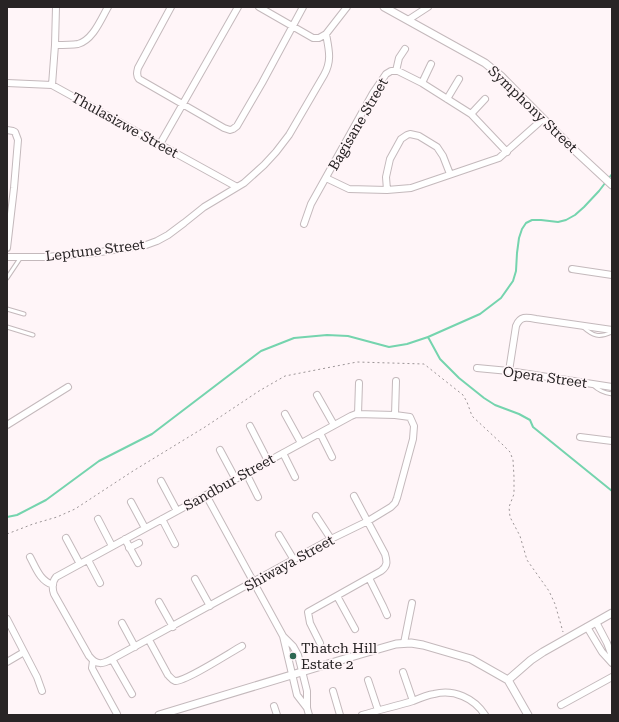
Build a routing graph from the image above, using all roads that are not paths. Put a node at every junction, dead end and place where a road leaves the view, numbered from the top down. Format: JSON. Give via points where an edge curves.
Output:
{"nodes":[{"id":1,"x":56,"y":7,"type":"edge"},
{"id":2,"x":108,"y":7,"type":"edge"},
{"id":3,"x":172,"y":7,"type":"edge"},
{"id":4,"x":238,"y":7,"type":"edge"},
{"id":5,"x":259,"y":7,"type":"edge"},
{"id":6,"x":303,"y":7,"type":"edge"},
{"id":7,"x":347,"y":7,"type":"edge"},
{"id":8,"x":384,"y":7,"type":"edge"},
{"id":9,"x":428,"y":7,"type":"edge"},
{"id":10,"x":408,"y":20,"type":"junction"},
{"id":11,"x":292,"y":26,"type":"junction"},
{"id":12,"x":326,"y":34,"type":"junction"},
{"id":13,"x":55,"y":46,"type":"junction"},
{"id":14,"x":405,"y":49,"type":"dead end"},
{"id":15,"x":431,"y":64,"type":"dead end"},
{"id":16,"x":396,"y":71,"type":"junction"},
{"id":17,"x":459,"y":79,"type":"dead end"},
{"id":18,"x":422,"y":82,"type":"junction"},
{"id":19,"x":7,"y":83,"type":"edge"},
{"id":20,"x":52,"y":85,"type":"junction"},
{"id":21,"x":447,"y":99,"type":"junction"},
{"id":22,"x":485,"y":99,"type":"dead end"},
{"id":23,"x":182,"y":105,"type":"junction"},
{"id":24,"x":471,"y":114,"type":"junction"},
{"id":25,"x":543,"y":119,"type":"junction"},
{"id":26,"x":7,"y":130,"type":"edge"},
{"id":27,"x":160,"y":144,"type":"junction"},
{"id":28,"x":507,"y":152,"type":"junction"},
{"id":29,"x":450,"y":174,"type":"junction"},
{"id":30,"x":326,"y":178,"type":"junction"},
{"id":31,"x":611,"y":184,"type":"edge"},
{"id":32,"x":237,"y":187,"type":"junction"},
{"id":33,"x":387,"y":190,"type":"junction"},
{"id":34,"x":304,"y":224,"type":"dead end"},
{"id":35,"x":7,"y":248,"type":"edge"},
{"id":36,"x":7,"y":256,"type":"edge"},
{"id":37,"x":21,"y":257,"type":"junction"},
{"id":38,"x":572,"y":269,"type":"dead end"},
{"id":39,"x":612,"y":275,"type":"edge"},
{"id":40,"x":7,"y":278,"type":"edge"},
{"id":41,"x":7,"y":309,"type":"edge"},
{"id":42,"x":24,"y":314,"type":"dead end"},
{"id":43,"x":7,"y":327,"type":"edge"},
{"id":44,"x":612,"y":331,"type":"edge"},
{"id":45,"x":33,"y":335,"type":"dead end"},
{"id":46,"x":477,"y":368,"type":"dead end"},
{"id":47,"x":509,"y":371,"type":"junction"},
{"id":48,"x":396,"y":381,"type":"dead end"},
{"id":49,"x":359,"y":383,"type":"dead end"},
{"id":50,"x":592,"y":384,"type":"junction"},
{"id":51,"x":612,"y":386,"type":"edge"},
{"id":52,"x":68,"y":387,"type":"dead end"},
{"id":53,"x":612,"y":394,"type":"edge"},
{"id":54,"x":317,"y":395,"type":"dead end"},
{"id":55,"x":285,"y":414,"type":"dead end"},
{"id":56,"x":358,"y":414,"type":"junction"},
{"id":57,"x":394,"y":415,"type":"junction"},
{"id":58,"x":7,"y":425,"type":"edge"},
{"id":59,"x":334,"y":425,"type":"junction"},
{"id":60,"x":250,"y":426,"type":"dead end"},
{"id":61,"x":414,"y":426,"type":"joint"},
{"id":62,"x":320,"y":433,"type":"junction"},
{"id":63,"x":580,"y":437,"type":"dead end"},
{"id":64,"x":612,"y":441,"type":"edge"},
{"id":65,"x":301,"y":443,"type":"junction"},
{"id":66,"x":220,"y":450,"type":"dead end"},
{"id":67,"x":283,"y":453,"type":"junction"},
{"id":68,"x":332,"y":457,"type":"dead end"},
{"id":69,"x":268,"y":461,"type":"junction"},
{"id":70,"x":246,"y":473,"type":"junction"},
{"id":71,"x":295,"y":477,"type":"dead end"},
{"id":72,"x":235,"y":478,"type":"junction"},
{"id":73,"x":161,"y":481,"type":"dead end"},
{"id":74,"x":206,"y":495,"type":"junction"},
{"id":75,"x":354,"y":496,"type":"dead end"},
{"id":76,"x":258,"y":497,"type":"dead end"},
{"id":77,"x":131,"y":502,"type":"dead end"},
{"id":78,"x":177,"y":511,"type":"junction"},
{"id":79,"x":316,"y":516,"type":"dead end"},
{"id":80,"x":98,"y":519,"type":"dead end"},
{"id":81,"x":162,"y":519,"type":"junction"},
{"id":82,"x":368,"y":521,"type":"junction"},
{"id":83,"x":145,"y":528,"type":"junction"},
{"id":84,"x":279,"y":535,"type":"dead end"},
{"id":85,"x":66,"y":538,"type":"dead end"},
{"id":86,"x":125,"y":539,"type":"junction"},
{"id":87,"x":331,"y":540,"type":"junction"},
{"id":88,"x":139,"y":543,"type":"dead end"},
{"id":89,"x":175,"y":544,"type":"dead end"},
{"id":90,"x":112,"y":546,"type":"junction"},
{"id":91,"x":129,"y":548,"type":"junction"},
{"id":92,"x":30,"y":557,"type":"dead end"},
{"id":93,"x":88,"y":560,"type":"junction"},
{"id":94,"x":294,"y":560,"type":"junction"},
{"id":95,"x":138,"y":563,"type":"dead end"},
{"id":96,"x":80,"y":564,"type":"junction"},
{"id":97,"x":369,"y":578,"type":"junction"},
{"id":98,"x":195,"y":579,"type":"dead end"},
{"id":99,"x":254,"y":582,"type":"junction"},
{"id":100,"x":100,"y":583,"type":"dead end"},
{"id":101,"x":53,"y":587,"type":"junction"},
{"id":102,"x":337,"y":596,"type":"junction"},
{"id":103,"x":159,"y":602,"type":"dead end"},
{"id":104,"x":412,"y":603,"type":"dead end"},
{"id":105,"x":210,"y":606,"type":"junction"},
{"id":106,"x":612,"y":614,"type":"edge"},
{"id":107,"x":387,"y":615,"type":"dead end"},
{"id":108,"x":7,"y":619,"type":"edge"},
{"id":109,"x":596,"y":622,"type":"junction"},
{"id":110,"x":122,"y":623,"type":"dead end"},
{"id":111,"x":173,"y":626,"type":"junction"},
{"id":112,"x":587,"y":627,"type":"junction"},
{"id":113,"x":355,"y":629,"type":"dead end"},
{"id":114,"x":283,"y":636,"type":"junction"},
{"id":115,"x":149,"y":640,"type":"junction"},
{"id":116,"x":320,"y":643,"type":"dead end"},
{"id":117,"x":404,"y":643,"type":"junction"},
{"id":118,"x":242,"y":646,"type":"dead end"},
{"id":119,"x":135,"y":647,"type":"junction"},
{"id":120,"x":24,"y":652,"type":"junction"},
{"id":121,"x":612,"y":656,"type":"edge"},
{"id":122,"x":112,"y":659,"type":"junction"},
{"id":123,"x":94,"y":661,"type":"junction"},
{"id":124,"x":7,"y":662,"type":"edge"},
{"id":125,"x":612,"y":663,"type":"edge"},
{"id":126,"x":302,"y":672,"type":"junction"},
{"id":127,"x":403,"y":672,"type":"dead end"},
{"id":128,"x":292,"y":674,"type":"junction"},
{"id":129,"x":612,"y":677,"type":"edge"},
{"id":130,"x":368,"y":680,"type":"dead end"},
{"id":131,"x":508,"y":680,"type":"junction"},
{"id":132,"x":42,"y":691,"type":"dead end"},
{"id":133,"x":333,"y":691,"type":"dead end"},
{"id":134,"x":132,"y":694,"type":"dead end"},
{"id":135,"x":413,"y":701,"type":"junction"},
{"id":136,"x":561,"y":705,"type":"dead end"},
{"id":137,"x":274,"y":706,"type":"dead end"},
{"id":138,"x":378,"y":710,"type":"junction"},
{"id":139,"x":308,"y":712,"type":"edge"},
{"id":140,"x":117,"y":714,"type":"edge"},
{"id":141,"x":159,"y":715,"type":"edge"},
{"id":142,"x":277,"y":715,"type":"edge"},
{"id":143,"x":340,"y":715,"type":"edge"},
{"id":144,"x":362,"y":715,"type":"edge"},
{"id":145,"x":485,"y":715,"type":"edge"},
{"id":146,"x":528,"y":715,"type":"edge"}],
"edges":[{"from":1,"to":13,"type":"street"},
{"from":2,"to":13,"type":"street","via":[[86,39],[77,44]]},
{"from":3,"to":23,"type":"street","via":[[136,73],[139,79]]},
{"from":4,"to":23,"type":"street"},
{"from":5,"to":11,"type":"street"},
{"from":6,"to":11,"type":"street"},
{"from":7,"to":12,"type":"street"},
{"from":8,"to":10,"type":"street","name":"Symphony Street"},
{"from":9,"to":10,"type":"street"},
{"from":10,"to":25,"type":"street","name":"Symphony Street","via":[[485,63]]},
{"from":11,"to":12,"type":"street","via":[[316,38],[322,38]]},
{"from":11,"to":23,"type":"street","via":[[235,128],[224,128]]},
{"from":12,"to":32,"type":"street","name":"Leptune Street","via":[[329,62],[324,75],[276,152]]},
{"from":13,"to":20,"type":"street"},
{"from":14,"to":16,"type":"street","via":[[399,58]]},
{"from":15,"to":18,"type":"street"},
{"from":16,"to":18,"type":"street","name":"Bagisane Street"},
{"from":16,"to":30,"type":"street","name":"Bagisane Street","via":[[386,74],[379,83]]},
{"from":17,"to":21,"type":"street"},
{"from":18,"to":21,"type":"street","name":"Bagisane Street"},
{"from":19,"to":20,"type":"street","name":"Thulasizwe Street"},
{"from":20,"to":27,"type":"street","name":"Thulasizwe Street"},
{"from":21,"to":24,"type":"street","name":"Bagisane Street"},
{"from":22,"to":24,"type":"street"},
{"from":23,"to":27,"type":"street"},
{"from":24,"to":28,"type":"street","name":"Bagisane Street"},
{"from":25,"to":28,"type":"street","name":"Bagisane Street"},
{"from":25,"to":31,"type":"street","name":"Symphony Street"},
{"from":26,"to":35,"type":"street","via":[[15,132],[18,140]]},
{"from":27,"to":32,"type":"street","name":"Thulasizwe Street"},
{"from":28,"to":29,"type":"street","name":"Bagisane Street","via":[[493,161]]},
{"from":29,"to":33,"type":"street","name":"Bagisane Street","via":[[411,188]]},
{"from":29,"to":33,"type":"street","via":[[437,147],[419,136],[410,134],[401,139],[390,159],[386,177]]},
{"from":30,"to":33,"type":"street","name":"Bagisane Street","via":[[349,189]]},
{"from":30,"to":34,"type":"street","name":"Bagisane Street"},
{"from":32,"to":37,"type":"street","name":"Leptune Street","via":[[204,207],[168,235],[146,245],[57,257]]},
{"from":36,"to":37,"type":"street","name":"Leptune Street"},
{"from":37,"to":40,"type":"lane"},
{"from":38,"to":39,"type":"street"},
{"from":41,"to":42,"type":"lane"},
{"from":43,"to":45,"type":"lane"},
{"from":44,"to":47,"type":"street","via":[[536,318],[521,318],[516,326]]},
{"from":46,"to":47,"type":"street","name":"Opera Street"},
{"from":47,"to":50,"type":"street","name":"Opera Street"},
{"from":48,"to":57,"type":"street"},
{"from":49,"to":56,"type":"street"},
{"from":50,"to":51,"type":"street","name":"Opera Street"},
{"from":50,"to":53,"type":"lane","via":[[604,393]]},
{"from":52,"to":58,"type":"street"},
{"from":54,"to":59,"type":"street"},
{"from":55,"to":65,"type":"street"},
{"from":56,"to":57,"type":"street","name":"Sandbur Street"},
{"from":56,"to":59,"type":"street","name":"Sandbur Street"},
{"from":57,"to":61,"type":"street","name":"Sandbur Street","via":[[410,418]]},
{"from":59,"to":62,"type":"street","name":"Sandbur Street"},
{"from":60,"to":69,"type":"street"},
{"from":61,"to":82,"type":"street","name":"Shiwaya Street","via":[[413,439],[395,503]]},
{"from":62,"to":65,"type":"street","name":"Sandbur Street"},
{"from":62,"to":68,"type":"street"},
{"from":63,"to":64,"type":"street"},
{"from":65,"to":67,"type":"street","name":"Sandbur Street"},
{"from":66,"to":72,"type":"street"},
{"from":67,"to":69,"type":"street","name":"Sandbur Street"},
{"from":67,"to":71,"type":"street"},
{"from":69,"to":70,"type":"street","name":"Sandbur Street"},
{"from":70,"to":72,"type":"street","name":"Sandbur Street"},
{"from":70,"to":76,"type":"street"},
{"from":72,"to":74,"type":"street","name":"Sandbur Street"},
{"from":73,"to":78,"type":"street"},
{"from":74,"to":78,"type":"street","name":"Sandbur Street"},
{"from":74,"to":99,"type":"street"},
{"from":75,"to":82,"type":"street"},
{"from":77,"to":83,"type":"street"},
{"from":78,"to":81,"type":"street","name":"Sandbur Street"},
{"from":79,"to":87,"type":"street"},
{"from":80,"to":90,"type":"street"},
{"from":81,"to":83,"type":"street","name":"Sandbur Street"},
{"from":81,"to":89,"type":"street"},
{"from":82,"to":87,"type":"street","name":"Shiwaya Street"},
{"from":82,"to":97,"type":"street","via":[[387,559],[384,569]]},
{"from":83,"to":86,"type":"street","name":"Sandbur Street"},
{"from":84,"to":94,"type":"street"},
{"from":85,"to":96,"type":"street"},
{"from":86,"to":90,"type":"street","name":"Sandbur Street"},
{"from":86,"to":91,"type":"street"},
{"from":87,"to":94,"type":"street","name":"Shiwaya Street"},
{"from":88,"to":91,"type":"street"},
{"from":90,"to":93,"type":"street","name":"Sandbur Street"},
{"from":91,"to":95,"type":"street"},
{"from":92,"to":101,"type":"street","via":[[43,580]]},
{"from":93,"to":96,"type":"street","name":"Sandbur Street"},
{"from":93,"to":100,"type":"street"},
{"from":94,"to":99,"type":"street","name":"Shiwaya Street"},
{"from":96,"to":101,"type":"street","name":"Sandbur Street","via":[[56,577]]},
{"from":97,"to":102,"type":"street"},
{"from":97,"to":107,"type":"street"},
{"from":98,"to":105,"type":"street"},
{"from":99,"to":105,"type":"street","name":"Shiwaya Street"},
{"from":99,"to":114,"type":"street"},
{"from":101,"to":123,"type":"street","via":[[54,594]]},
{"from":102,"to":113,"type":"street"},
{"from":102,"to":116,"type":"street","via":[[308,612],[310,623]]},
{"from":103,"to":111,"type":"street"},
{"from":104,"to":117,"type":"street"},
{"from":105,"to":111,"type":"street","name":"Shiwaya Street"},
{"from":106,"to":109,"type":"street"},
{"from":108,"to":120,"type":"street"},
{"from":109,"to":112,"type":"street"},
{"from":109,"to":121,"type":"street"},
{"from":110,"to":119,"type":"street"},
{"from":111,"to":115,"type":"street","name":"Shiwaya Street"},
{"from":112,"to":125,"type":"street"},
{"from":112,"to":131,"type":"street","via":[[542,652]]},
{"from":114,"to":126,"type":"street","via":[[295,648]]},
{"from":114,"to":128,"type":"street"},
{"from":115,"to":118,"type":"street","via":[[168,675],[176,681],[188,677]]},
{"from":115,"to":119,"type":"street","name":"Shiwaya Street"},
{"from":117,"to":126,"type":"street"},
{"from":117,"to":131,"type":"street","via":[[424,645],[471,659]]},
{"from":119,"to":122,"type":"street","name":"Shiwaya Street"},
{"from":120,"to":124,"type":"street"},
{"from":120,"to":132,"type":"street"},
{"from":122,"to":123,"type":"street","name":"Shiwaya Street","via":[[104,663]]},
{"from":122,"to":134,"type":"street"},
{"from":123,"to":140,"type":"street","via":[[92,668]]},
{"from":126,"to":128,"type":"street"},
{"from":126,"to":139,"type":"street","via":[[307,691]]},
{"from":127,"to":135,"type":"street"},
{"from":128,"to":139,"type":"street","via":[[297,695]]},
{"from":128,"to":141,"type":"street"},
{"from":129,"to":136,"type":"street"},
{"from":130,"to":138,"type":"street"},
{"from":131,"to":146,"type":"street"},
{"from":133,"to":143,"type":"street"},
{"from":135,"to":138,"type":"street"},
{"from":135,"to":145,"type":"street","via":[[442,692],[452,693],[468,698]]},
{"from":137,"to":142,"type":"street"},
{"from":138,"to":144,"type":"street"}]}
